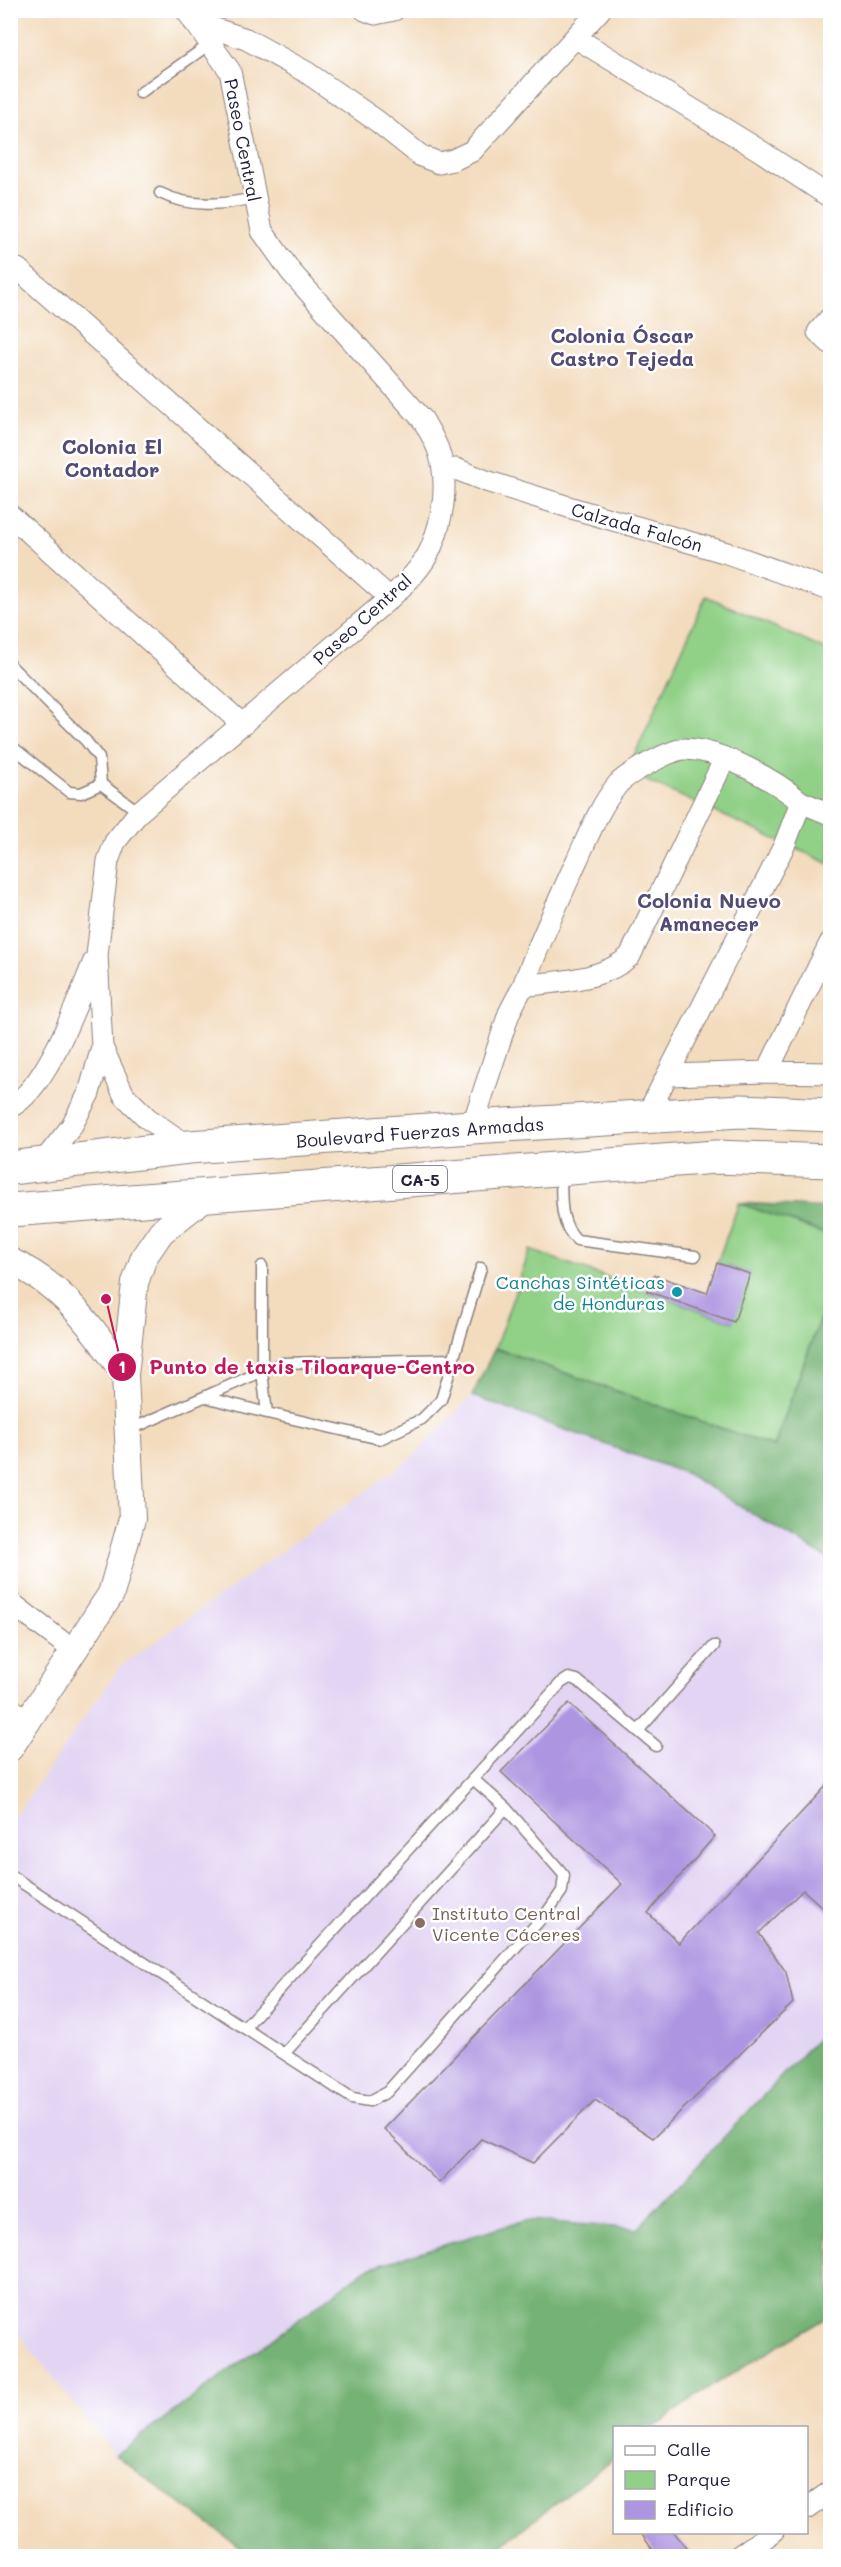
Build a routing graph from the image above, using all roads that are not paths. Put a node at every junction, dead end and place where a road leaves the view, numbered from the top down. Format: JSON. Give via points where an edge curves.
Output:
{"nodes":[{"id":1,"x":365,"y":10,"type":"edge"},
{"id":2,"x":394,"y":10,"type":"edge"},
{"id":3,"x":600,"y":10,"type":"edge"},
{"id":4,"x":190,"y":16,"type":"edge"},
{"id":5,"x":576,"y":38,"type":"junction"},
{"id":6,"x":210,"y":44,"type":"junction"},
{"id":7,"x":140,"y":93,"type":"dead end"},
{"id":8,"x":160,"y":193,"type":"dead end"},
{"id":9,"x":831,"y":197,"type":"edge"},
{"id":10,"x":255,"y":198,"type":"junction"},
{"id":11,"x":18,"y":269,"type":"dead end"},
{"id":12,"x":831,"y":318,"type":"edge"},
{"id":13,"x":831,"y":343,"type":"edge"},
{"id":14,"x":443,"y":470,"type":"junction"},
{"id":15,"x":10,"y":515,"type":"edge"},
{"id":16,"x":831,"y":590,"type":"edge"},
{"id":17,"x":390,"y":598,"type":"junction"},
{"id":18,"x":10,"y":665,"type":"edge"},
{"id":19,"x":243,"y":724,"type":"junction"},
{"id":20,"x":10,"y":745,"type":"edge"},
{"id":21,"x":724,"y":758,"type":"junction"},
{"id":22,"x":100,"y":784,"type":"junction"},
{"id":23,"x":801,"y":802,"type":"junction"},
{"id":24,"x":139,"y":812,"type":"junction"},
{"id":25,"x":831,"y":814,"type":"edge"},
{"id":26,"x":831,"y":943,"type":"edge"},
{"id":27,"x":97,"y":955,"type":"junction"},
{"id":28,"x":523,"y":986,"type":"junction"},
{"id":29,"x":102,"y":1047,"type":"junction"},
{"id":30,"x":767,"y":1072,"type":"junction"},
{"id":31,"x":831,"y":1073,"type":"edge"},
{"id":32,"x":668,"y":1076,"type":"junction"},
{"id":33,"x":10,"y":1107,"type":"edge"},
{"id":34,"x":831,"y":1115,"type":"edge"},
{"id":35,"x":646,"y":1117,"type":"junction"},
{"id":36,"x":472,"y":1127,"type":"junction"},
{"id":37,"x":189,"y":1147,"type":"junction"},
{"id":38,"x":831,"y":1161,"type":"edge"},
{"id":39,"x":25,"y":1167,"type":"edge"},
{"id":40,"x":560,"y":1169,"type":"junction"},
{"id":41,"x":208,"y":1195,"type":"junction"},
{"id":42,"x":10,"y":1210,"type":"edge"},
{"id":43,"x":695,"y":1256,"type":"dead end"},
{"id":44,"x":10,"y":1261,"type":"edge"},
{"id":45,"x":262,"y":1266,"type":"dead end"},
{"id":46,"x":481,"y":1268,"type":"dead end"},
{"id":47,"x":453,"y":1359,"type":"junction"},
{"id":48,"x":262,"y":1372,"type":"junction"},
{"id":49,"x":125,"y":1375,"type":"junction"},
{"id":50,"x":205,"y":1397,"type":"junction"},
{"id":51,"x":267,"y":1413,"type":"junction"},
{"id":52,"x":128,"y":1431,"type":"junction"},
{"id":53,"x":10,"y":1602,"type":"edge"},
{"id":54,"x":714,"y":1647,"type":"dead end"},
{"id":55,"x":74,"y":1651,"type":"junction"},
{"id":56,"x":19,"y":1714,"type":"edge"},
{"id":57,"x":638,"y":1731,"type":"junction"},
{"id":58,"x":656,"y":1746,"type":"dead end"},
{"id":59,"x":10,"y":1748,"type":"edge"},
{"id":60,"x":473,"y":1779,"type":"junction"},
{"id":61,"x":506,"y":1808,"type":"junction"},
{"id":62,"x":10,"y":1875,"type":"edge"},
{"id":63,"x":244,"y":2028,"type":"junction"},
{"id":64,"x":284,"y":2054,"type":"junction"},
{"id":65,"x":831,"y":2492,"type":"edge"},
{"id":66,"x":808,"y":2508,"type":"edge"},
{"id":67,"x":770,"y":2534,"type":"edge"},
{"id":68,"x":739,"y":2556,"type":"edge"}],
"edges":[{"from":1,"to":2,"type":"street","via":[[375,14]]},
{"from":3,"to":5,"type":"street"},
{"from":4,"to":5,"type":"street","via":[[246,39],[306,72],[421,156],[439,163],[472,151]]},
{"from":4,"to":6,"type":"street","name":"Paseo Central"},
{"from":5,"to":9,"type":"street"},
{"from":6,"to":7,"type":"lane"},
{"from":6,"to":10,"type":"street","name":"Paseo Central","via":[[230,71]]},
{"from":8,"to":10,"type":"lane","via":[[203,205]]},
{"from":10,"to":14,"type":"street","name":"Paseo Central","via":[[261,231],[291,272],[423,420]]},
{"from":11,"to":17,"type":"street"},
{"from":12,"to":13,"type":"street","via":[[818,332]]},
{"from":14,"to":16,"type":"street","name":"Calzada Falcón","via":[[456,469],[727,553]]},
{"from":14,"to":17,"type":"street","name":"Paseo Central","via":[[444,505],[431,550]]},
{"from":15,"to":19,"type":"street"},
{"from":17,"to":19,"type":"street","name":"Paseo Central"},
{"from":18,"to":22,"type":"lane","via":[[86,741],[99,759]]},
{"from":19,"to":24,"type":"street","name":"Paseo Central"},
{"from":20,"to":22,"type":"lane","via":[[69,792]]},
{"from":21,"to":23,"type":"street","via":[[786,789]]},
{"from":21,"to":28,"type":"street","via":[[630,956],[619,966],[586,977]]},
{"from":21,"to":28,"type":"street","via":[[685,748],[648,763],[619,783],[597,816]]},
{"from":22,"to":24,"type":"lane"},
{"from":23,"to":25,"type":"street"},
{"from":23,"to":32,"type":"street","via":[[784,846]]},
{"from":24,"to":27,"type":"street","name":"Paseo Central","via":[[115,842],[108,861]]},
{"from":26,"to":30,"type":"street"},
{"from":27,"to":29,"type":"street","name":"Paseo Central"},
{"from":27,"to":33,"type":"street","via":[[51,1059],[35,1085]]},
{"from":28,"to":36,"type":"street","via":[[509,1012]]},
{"from":29,"to":37,"type":"street","name":"Paseo Central","via":[[124,1095],[147,1118]]},
{"from":29,"to":39,"type":"street","name":"Paseo Central","via":[[89,1093],[71,1126]]},
{"from":30,"to":31,"type":"street"},
{"from":30,"to":32,"type":"street"},
{"from":32,"to":35,"type":"street"},
{"from":34,"to":35,"type":"highway","name":"Boulevard Fuerzas Armadas","via":[[741,1111]]},
{"from":35,"to":36,"type":"highway","name":"Boulevard Fuerzas Armadas"},
{"from":36,"to":37,"type":"highway","name":"Boulevard Fuerzas Armadas"},
{"from":37,"to":39,"type":"highway","name":"Boulevard Fuerzas Armadas"},
{"from":38,"to":40,"type":"highway","number":"CA-5","via":[[716,1157]]},
{"from":40,"to":41,"type":"highway","number":"CA-5"},
{"from":40,"to":43,"type":"lane","via":[[563,1221],[568,1233],[577,1240]]},
{"from":41,"to":42,"type":"highway","number":"CA-5"},
{"from":41,"to":49,"type":"street","via":[[161,1232],[144,1257],[135,1283]]},
{"from":44,"to":49,"type":"street","via":[[53,1286],[92,1326]]},
{"from":45,"to":48,"type":"lane"},
{"from":46,"to":47,"type":"lane"},
{"from":47,"to":48,"type":"lane","via":[[281,1363]]},
{"from":47,"to":51,"type":"lane","via":[[441,1400],[422,1419],[380,1439]]},
{"from":48,"to":50,"type":"lane"},
{"from":48,"to":51,"type":"lane"},
{"from":49,"to":52,"type":"street"},
{"from":50,"to":51,"type":"lane"},
{"from":50,"to":52,"type":"lane"},
{"from":52,"to":55,"type":"street","via":[[132,1519],[111,1594]]},
{"from":53,"to":55,"type":"street"},
{"from":54,"to":57,"type":"lane"},
{"from":55,"to":56,"type":"street"},
{"from":56,"to":59,"type":"street"},
{"from":57,"to":58,"type":"lane"},
{"from":57,"to":60,"type":"lane","via":[[577,1680],[569,1678]]},
{"from":60,"to":61,"type":"lane"},
{"from":60,"to":63,"type":"lane"},
{"from":61,"to":64,"type":"lane"},
{"from":61,"to":64,"type":"lane","via":[[564,1875],[562,1891],[387,2092],[370,2101],[352,2098]]},
{"from":62,"to":63,"type":"lane"},
{"from":63,"to":64,"type":"lane"},
{"from":65,"to":66,"type":"street"},
{"from":67,"to":68,"type":"street"}]}
